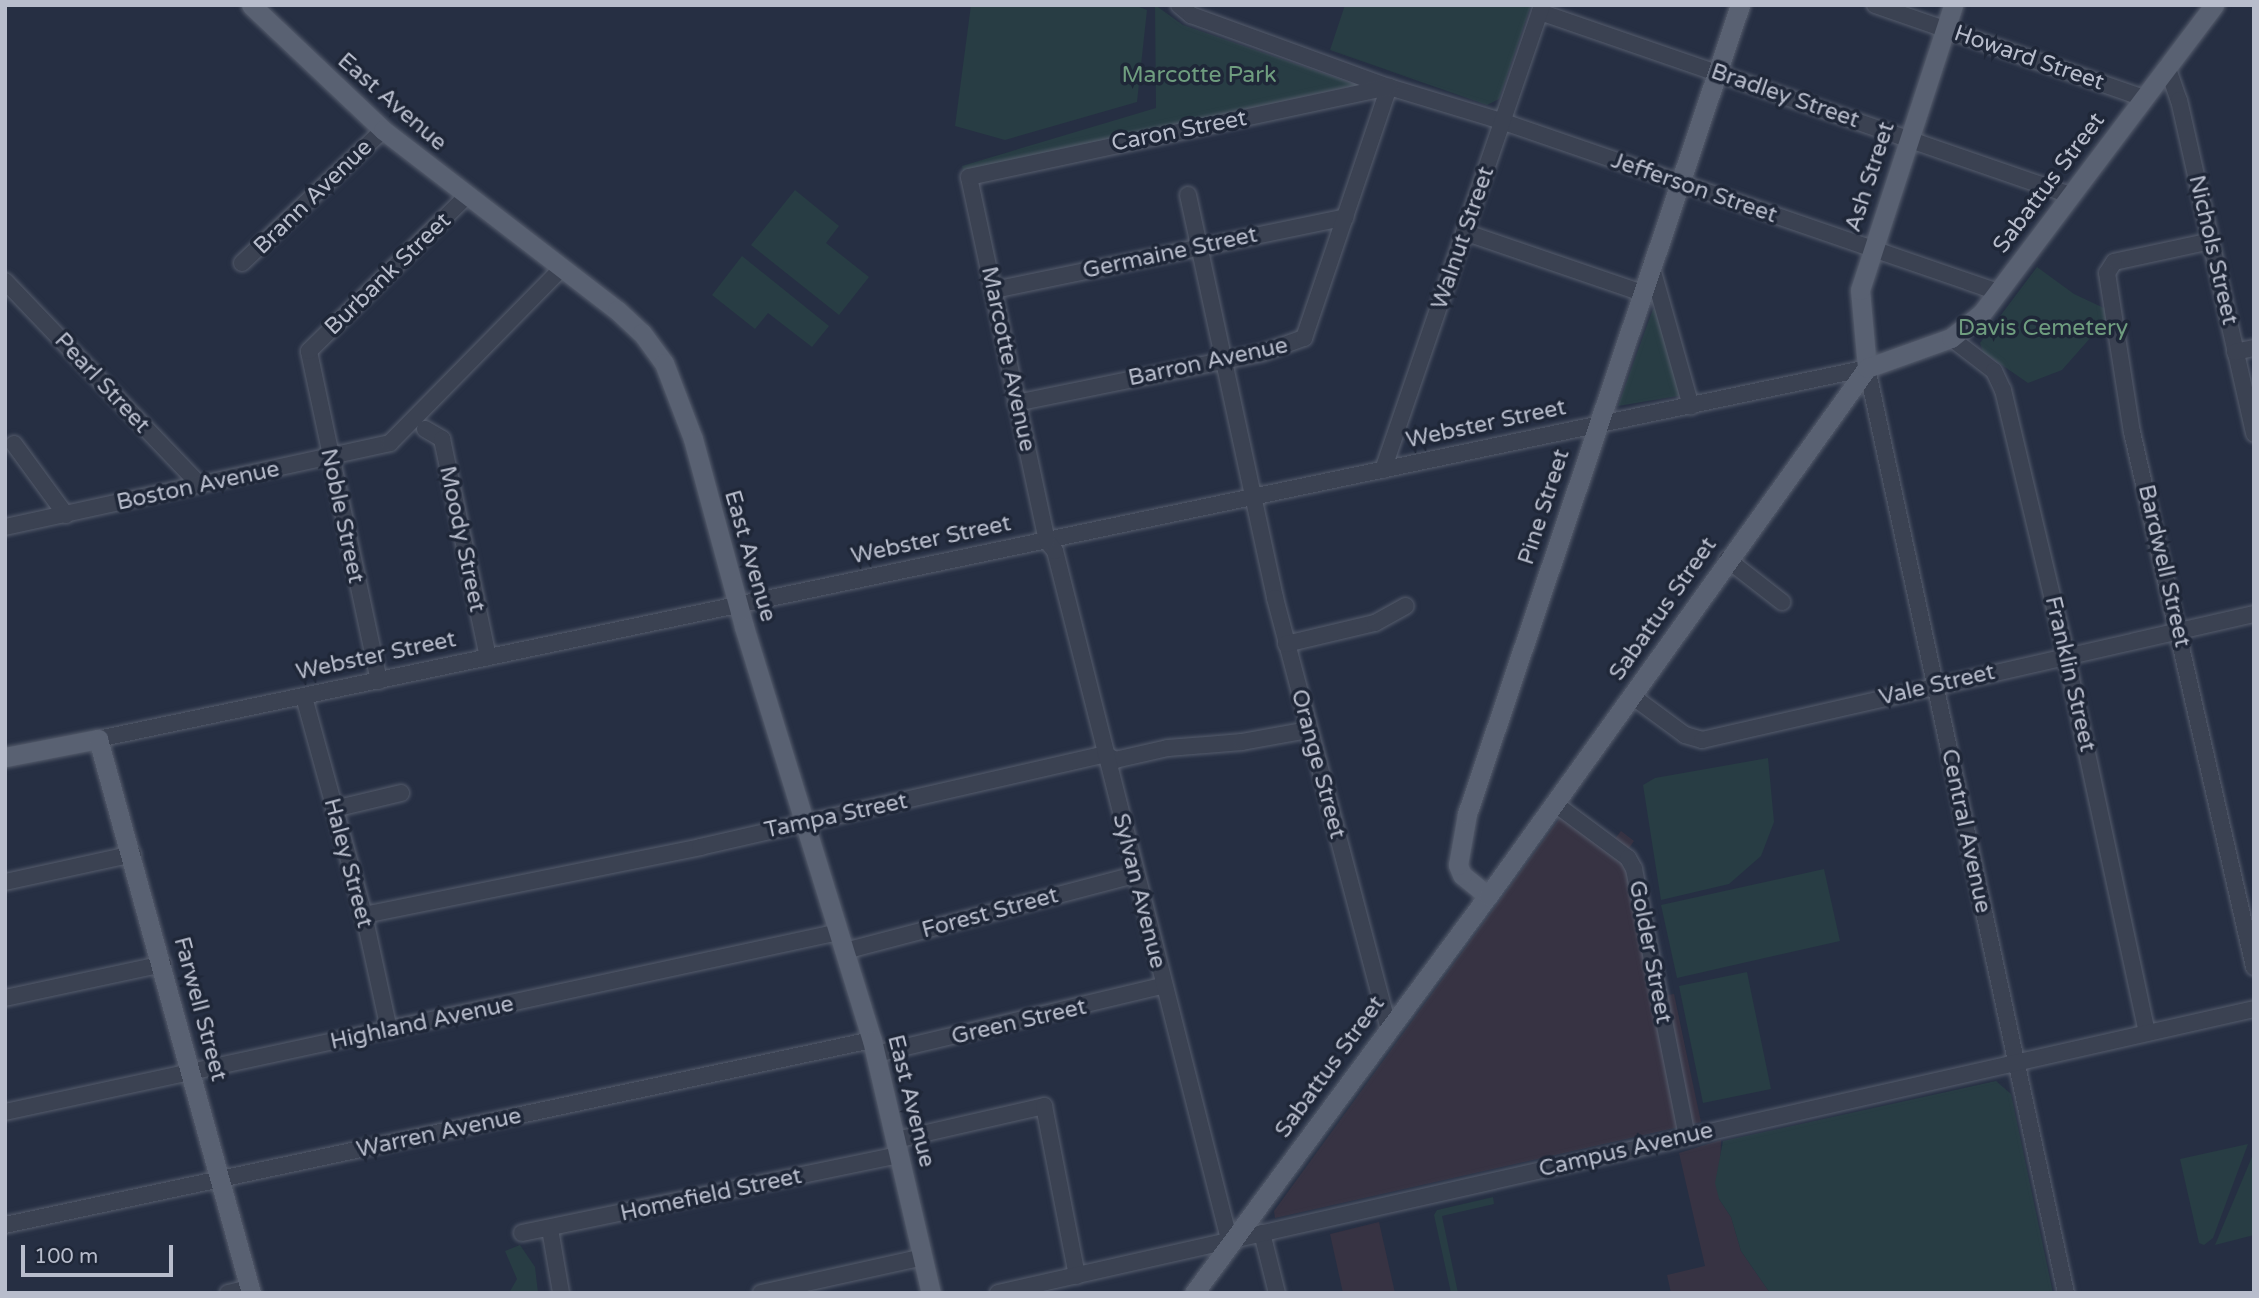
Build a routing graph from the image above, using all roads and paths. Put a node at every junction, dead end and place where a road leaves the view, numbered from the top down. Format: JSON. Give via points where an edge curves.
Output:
{"nodes":[{"id":1,"x":251,"y":5,"type":"edge"},
{"id":2,"x":1179,"y":5,"type":"edge"},
{"id":3,"x":1740,"y":5,"type":"edge"},
{"id":4,"x":1875,"y":5,"type":"edge"},
{"id":5,"x":1954,"y":5,"type":"edge"},
{"id":6,"x":2214,"y":5,"type":"edge"},
{"id":7,"x":1541,"y":8,"type":"edge"},
{"id":8,"x":1945,"y":29,"type":"junction"},
{"id":9,"x":2167,"y":66,"type":"junction"},
{"id":10,"x":1717,"y":72,"type":"junction"},
{"id":11,"x":1389,"y":87,"type":"junction"},
{"id":12,"x":2143,"y":98,"type":"junction"},
{"id":13,"x":1504,"y":122,"type":"junction"},
{"id":14,"x":383,"y":130,"type":"junction"},
{"id":15,"x":1908,"y":139,"type":"junction"},
{"id":16,"x":969,"y":177,"type":"joint"},
{"id":17,"x":1679,"y":183,"type":"junction"},
{"id":18,"x":1188,"y":195,"type":"dead end"},
{"id":19,"x":2070,"y":195,"type":"junction"},
{"id":20,"x":467,"y":196,"type":"junction"},
{"id":21,"x":1346,"y":217,"type":"junction"},
{"id":22,"x":1464,"y":232,"type":"junction"},
{"id":23,"x":2211,"y":241,"type":"junction"},
{"id":24,"x":1199,"y":247,"type":"junction"},
{"id":25,"x":1873,"y":249,"type":"junction"},
{"id":26,"x":242,"y":263,"type":"dead end"},
{"id":27,"x":1651,"y":265,"type":"junction"},
{"id":28,"x":561,"y":269,"type":"junction"},
{"id":29,"x":5,"y":281,"type":"edge"},
{"id":30,"x":994,"y":290,"type":"junction"},
{"id":31,"x":1998,"y":292,"type":"junction"},
{"id":32,"x":1642,"y":293,"type":"junction"},
{"id":33,"x":1951,"y":338,"type":"junction"},
{"id":34,"x":2254,"y":348,"type":"edge"},
{"id":35,"x":309,"y":351,"type":"joint"},
{"id":36,"x":2235,"y":352,"type":"junction"},
{"id":37,"x":1223,"y":360,"type":"junction"},
{"id":38,"x":1867,"y":368,"type":"junction"},
{"id":39,"x":441,"y":396,"type":"junction"},
{"id":40,"x":1016,"y":403,"type":"junction"},
{"id":41,"x":1691,"y":406,"type":"junction"},
{"id":42,"x":1597,"y":426,"type":"junction"},
{"id":43,"x":425,"y":429,"type":"junction"},
{"id":44,"x":2254,"y":435,"type":"edge"},
{"id":45,"x":390,"y":443,"type":"junction"},
{"id":46,"x":14,"y":444,"type":"dead end"},
{"id":47,"x":330,"y":459,"type":"junction"},
{"id":48,"x":1383,"y":470,"type":"junction"},
{"id":49,"x":200,"y":485,"type":"junction"},
{"id":50,"x":1253,"y":498,"type":"junction"},
{"id":51,"x":66,"y":514,"type":"junction"},
{"id":52,"x":5,"y":527,"type":"edge"},
{"id":53,"x":1047,"y":541,"type":"junction"},
{"id":54,"x":1727,"y":559,"type":"junction"},
{"id":55,"x":1782,"y":602,"type":"dead end"},
{"id":56,"x":737,"y":605,"type":"junction"},
{"id":57,"x":1406,"y":606,"type":"dead end"},
{"id":58,"x":2254,"y":614,"type":"edge"},
{"id":59,"x":2179,"y":631,"type":"junction"},
{"id":60,"x":1286,"y":644,"type":"junction"},
{"id":61,"x":2066,"y":655,"type":"junction"},
{"id":62,"x":488,"y":657,"type":"junction"},
{"id":63,"x":379,"y":681,"type":"junction"},
{"id":64,"x":1934,"y":685,"type":"junction"},
{"id":65,"x":1632,"y":696,"type":"junction"},
{"id":66,"x":304,"y":697,"type":"junction"},
{"id":67,"x":1308,"y":730,"type":"junction"},
{"id":68,"x":98,"y":739,"type":"junction"},
{"id":69,"x":1105,"y":754,"type":"junction"},
{"id":70,"x":5,"y":757,"type":"edge"},
{"id":71,"x":401,"y":793,"type":"dead end"},
{"id":72,"x":1554,"y":803,"type":"junction"},
{"id":73,"x":334,"y":809,"type":"junction"},
{"id":74,"x":806,"y":822,"type":"junction"},
{"id":75,"x":133,"y":854,"type":"junction"},
{"id":76,"x":1135,"y":875,"type":"junction"},
{"id":77,"x":5,"y":881,"type":"edge"},
{"id":78,"x":1488,"y":896,"type":"junction"},
{"id":79,"x":363,"y":915,"type":"junction"},
{"id":80,"x":842,"y":942,"type":"junction"},
{"id":81,"x":163,"y":964,"type":"junction"},
{"id":82,"x":2254,"y":967,"type":"edge"},
{"id":83,"x":1162,"y":986,"type":"junction"},
{"id":84,"x":5,"y":998,"type":"edge"},
{"id":85,"x":2254,"y":1009,"type":"edge"},
{"id":86,"x":1389,"y":1028,"type":"junction"},
{"id":87,"x":389,"y":1030,"type":"junction"},
{"id":88,"x":2147,"y":1032,"type":"junction"},
{"id":89,"x":874,"y":1047,"type":"junction"},
{"id":90,"x":2018,"y":1062,"type":"junction"},
{"id":91,"x":192,"y":1072,"type":"junction"},
{"id":92,"x":5,"y":1112,"type":"edge"},
{"id":93,"x":1687,"y":1137,"type":"junction"},
{"id":94,"x":898,"y":1147,"type":"junction"},
{"id":95,"x":222,"y":1180,"type":"junction"},
{"id":96,"x":5,"y":1225,"type":"edge"},
{"id":97,"x":550,"y":1229,"type":"junction"},
{"id":98,"x":522,"y":1233,"type":"dead end"},
{"id":99,"x":1262,"y":1233,"type":"junction"},
{"id":100,"x":1230,"y":1243,"type":"junction"},
{"id":101,"x":923,"y":1257,"type":"junction"},
{"id":102,"x":1077,"y":1276,"type":"junction"},
{"id":103,"x":250,"y":1290,"type":"edge"},
{"id":104,"x":228,"y":1293,"type":"edge"},
{"id":105,"x":561,"y":1293,"type":"edge"},
{"id":106,"x":761,"y":1293,"type":"edge"},
{"id":107,"x":932,"y":1293,"type":"edge"},
{"id":108,"x":998,"y":1293,"type":"edge"},
{"id":109,"x":1194,"y":1293,"type":"edge"},
{"id":110,"x":1278,"y":1293,"type":"edge"},
{"id":111,"x":2066,"y":1293,"type":"edge"}],
"edges":[{"from":1,"to":14,"type":"main road","name":"East Avenue"},
{"from":2,"to":11,"type":"street","name":"Jefferson Street","via":[[1191,15]]},
{"from":3,"to":10,"type":"main road","name":"Pine Street"},
{"from":4,"to":8,"type":"street","name":"Howard Street"},
{"from":5,"to":8,"type":"main road","name":"Ash Street"},
{"from":6,"to":9,"type":"main road","name":"Sabattus Street"},
{"from":7,"to":10,"type":"street","name":"Bradley Street"},
{"from":7,"to":13,"type":"street","name":"Walnut Street"},
{"from":8,"to":12,"type":"street","name":"Howard Street"},
{"from":8,"to":15,"type":"main road","name":"Ash Street"},
{"from":9,"to":12,"type":"main road","name":"Sabattus Street"},
{"from":9,"to":23,"type":"street","name":"Nichols Street"},
{"from":10,"to":15,"type":"street","name":"Bradley Street"},
{"from":10,"to":17,"type":"main road","name":"Pine Street"},
{"from":11,"to":13,"type":"street","name":"Jefferson Street"},
{"from":11,"to":16,"type":"street","name":"Caron Street"},
{"from":11,"to":21,"type":"street","name":"Barron Avenue"},
{"from":12,"to":19,"type":"main road","name":"Sabattus Street"},
{"from":13,"to":17,"type":"street","name":"Jefferson Street"},
{"from":13,"to":22,"type":"street","name":"Walnut Street"},
{"from":14,"to":20,"type":"main road","name":"East Avenue"},
{"from":14,"to":26,"type":"street","name":"Brann Avenue"},
{"from":15,"to":19,"type":"street","name":"Bradley Street"},
{"from":15,"to":25,"type":"main road","name":"Ash Street"},
{"from":16,"to":30,"type":"street","name":"Marcotte Avenue"},
{"from":17,"to":25,"type":"street","name":"Jefferson Street"},
{"from":17,"to":27,"type":"main road","name":"Pine Street"},
{"from":18,"to":24,"type":"street","name":"Orange Street"},
{"from":19,"to":31,"type":"main road","name":"Sabattus Street"},
{"from":20,"to":28,"type":"main road","name":"East Avenue"},
{"from":20,"to":35,"type":"street","name":"Burbank Street"},
{"from":21,"to":24,"type":"street","name":"Germaine Street"},
{"from":21,"to":37,"type":"street","name":"Barron Avenue","via":[[1304,338],[1294,345]]},
{"from":22,"to":32,"type":"street"},
{"from":22,"to":48,"type":"street","name":"Walnut Street"},
{"from":23,"to":36,"type":"street","name":"Nichols Street"},
{"from":23,"to":59,"type":"street","name":"Bardwell Street","via":[[2114,262],[2107,273],[2132,432]]},
{"from":24,"to":30,"type":"street","name":"Germaine Street"},
{"from":24,"to":37,"type":"street","name":"Orange Street"},
{"from":25,"to":31,"type":"street","name":"Jefferson Street"},
{"from":25,"to":38,"type":"main road","name":"Ash Street","via":[[1858,299]]},
{"from":27,"to":32,"type":"main road","name":"Pine Street"},
{"from":27,"to":41,"type":"street"},
{"from":28,"to":39,"type":"street","name":"Boston Avenue"},
{"from":28,"to":56,"type":"main road","name":"East Avenue","via":[[642,333],[664,363],[693,439]]},
{"from":29,"to":49,"type":"street","name":"Pearl Street"},
{"from":30,"to":40,"type":"street","name":"Marcotte Avenue"},
{"from":31,"to":33,"type":"main road","name":"Sabattus Street","via":[[1974,321]]},
{"from":32,"to":42,"type":"main road","name":"Pine Street"},
{"from":33,"to":38,"type":"main road","name":"Sabattus Street"},
{"from":33,"to":61,"type":"street","name":"Franklin Street","via":[[2000,380]]},
{"from":34,"to":36,"type":"street"},
{"from":35,"to":47,"type":"street","name":"Noble Street"},
{"from":36,"to":44,"type":"street","name":"Nichols Street"},
{"from":37,"to":40,"type":"street","name":"Barron Avenue"},
{"from":37,"to":50,"type":"street","name":"Orange Street"},
{"from":38,"to":41,"type":"street","name":"Webster Street"},
{"from":38,"to":54,"type":"main road","name":"Sabattus Street"},
{"from":38,"to":64,"type":"street","name":"Central Avenue"},
{"from":39,"to":43,"type":"street","name":"Boston Avenue"},
{"from":39,"to":45,"type":"street","name":"Boston Avenue"},
{"from":40,"to":53,"type":"street","name":"Marcotte Avenue"},
{"from":41,"to":42,"type":"street","name":"Webster Street"},
{"from":42,"to":48,"type":"street","name":"Webster Street"},
{"from":42,"to":78,"type":"main road","name":"Pine Street","via":[[1459,849],[1462,875]]},
{"from":43,"to":45,"type":"street","name":"Boston Avenue"},
{"from":43,"to":62,"type":"street","name":"Moody Street","via":[[442,439]]},
{"from":45,"to":47,"type":"street","name":"Boston Avenue"},
{"from":46,"to":51,"type":"street"},
{"from":47,"to":49,"type":"street","name":"Boston Avenue"},
{"from":47,"to":63,"type":"street","name":"Noble Street"},
{"from":48,"to":50,"type":"street","name":"Webster Street"},
{"from":49,"to":51,"type":"street","name":"Boston Avenue"},
{"from":50,"to":53,"type":"street","name":"Webster Street"},
{"from":50,"to":60,"type":"street","name":"Orange Street"},
{"from":51,"to":52,"type":"street","name":"Boston Avenue"},
{"from":53,"to":56,"type":"street","name":"Webster Street"},
{"from":53,"to":69,"type":"street","name":"Sylvan Avenue","via":[[1055,551]]},
{"from":54,"to":55,"type":"street"},
{"from":54,"to":65,"type":"main road","name":"Sabattus Street"},
{"from":56,"to":62,"type":"street","name":"Webster Street"},
{"from":56,"to":74,"type":"main road","name":"East Avenue"},
{"from":57,"to":60,"type":"street","via":[[1375,623]]},
{"from":58,"to":59,"type":"street","name":"Vale Street"},
{"from":59,"to":61,"type":"street","name":"Vale Street"},
{"from":59,"to":82,"type":"street","name":"Bardwell Street"},
{"from":60,"to":67,"type":"street","name":"Orange Street"},
{"from":61,"to":64,"type":"street","name":"Vale Street"},
{"from":61,"to":88,"type":"street","name":"Franklin Street"},
{"from":62,"to":63,"type":"street","name":"Webster Street"},
{"from":63,"to":66,"type":"street","name":"Webster Street"},
{"from":64,"to":65,"type":"street","name":"Vale Street","via":[[1702,740],[1685,735]]},
{"from":64,"to":90,"type":"street","name":"Central Avenue"},
{"from":65,"to":72,"type":"main road","name":"Sabattus Street"},
{"from":66,"to":68,"type":"street","name":"Webster Street"},
{"from":66,"to":73,"type":"street","name":"Haley Street"},
{"from":67,"to":69,"type":"street","name":"Tampa Street","via":[[1168,748],[1115,760]]},
{"from":67,"to":86,"type":"street","name":"Orange Street"},
{"from":68,"to":70,"type":"main road","name":"Webster Street"},
{"from":68,"to":75,"type":"main road","name":"Farwell Street"},
{"from":69,"to":74,"type":"street","name":"Tampa Street"},
{"from":69,"to":76,"type":"street","name":"Sylvan Avenue"},
{"from":71,"to":73,"type":"street"},
{"from":72,"to":78,"type":"main road","name":"Sabattus Street"},
{"from":72,"to":93,"type":"street","name":"Golder Street","via":[[1628,858],[1634,869]]},
{"from":73,"to":79,"type":"street","name":"Haley Street"},
{"from":74,"to":79,"type":"street","name":"Tampa Street"},
{"from":74,"to":80,"type":"main road","name":"East Avenue"},
{"from":75,"to":77,"type":"street"},
{"from":75,"to":81,"type":"main road","name":"Farwell Street"},
{"from":76,"to":80,"type":"street","name":"Forest Street"},
{"from":76,"to":83,"type":"street","name":"Sylvan Avenue"},
{"from":78,"to":86,"type":"main road","name":"Sabattus Street"},
{"from":79,"to":87,"type":"street","name":"Haley Street"},
{"from":80,"to":87,"type":"street","name":"Highland Avenue"},
{"from":80,"to":89,"type":"main road","name":"East Avenue"},
{"from":81,"to":84,"type":"street"},
{"from":81,"to":91,"type":"main road","name":"Farwell Street"},
{"from":83,"to":89,"type":"street","name":"Green Street"},
{"from":83,"to":100,"type":"street","name":"Sylvan Avenue"},
{"from":85,"to":88,"type":"street","name":"Campus Avenue"},
{"from":86,"to":100,"type":"main road","name":"Sabattus Street"},
{"from":87,"to":91,"type":"street","name":"Highland Avenue"},
{"from":88,"to":90,"type":"street","name":"Campus Avenue"},
{"from":89,"to":94,"type":"main road","name":"East Avenue"},
{"from":89,"to":95,"type":"street","name":"Warren Avenue"},
{"from":90,"to":93,"type":"street","name":"Campus Avenue"},
{"from":90,"to":111,"type":"street","name":"Central Avenue"},
{"from":91,"to":92,"type":"street","name":"Highland Avenue"},
{"from":91,"to":95,"type":"main road","name":"Farwell Street"},
{"from":93,"to":99,"type":"street","name":"Campus Avenue"},
{"from":94,"to":97,"type":"street","name":"Homefield Street"},
{"from":94,"to":101,"type":"main road","name":"East Avenue"},
{"from":94,"to":102,"type":"street","name":"Homefield Street","via":[[1044,1106]]},
{"from":95,"to":96,"type":"street","name":"Warren Avenue"},
{"from":95,"to":103,"type":"main road","name":"Farwell Street"},
{"from":97,"to":98,"type":"street","name":"Homefield Street"},
{"from":97,"to":105,"type":"street"},
{"from":99,"to":100,"type":"street","name":"Campus Avenue"},
{"from":99,"to":110,"type":"street"},
{"from":100,"to":102,"type":"street","name":"Campus Avenue"},
{"from":100,"to":109,"type":"main road","name":"Sabattus Street"},
{"from":101,"to":106,"type":"street"},
{"from":101,"to":107,"type":"main road","name":"East Avenue"},
{"from":102,"to":108,"type":"street","name":"Campus Avenue"},
{"from":103,"to":104,"type":"street"}]}
